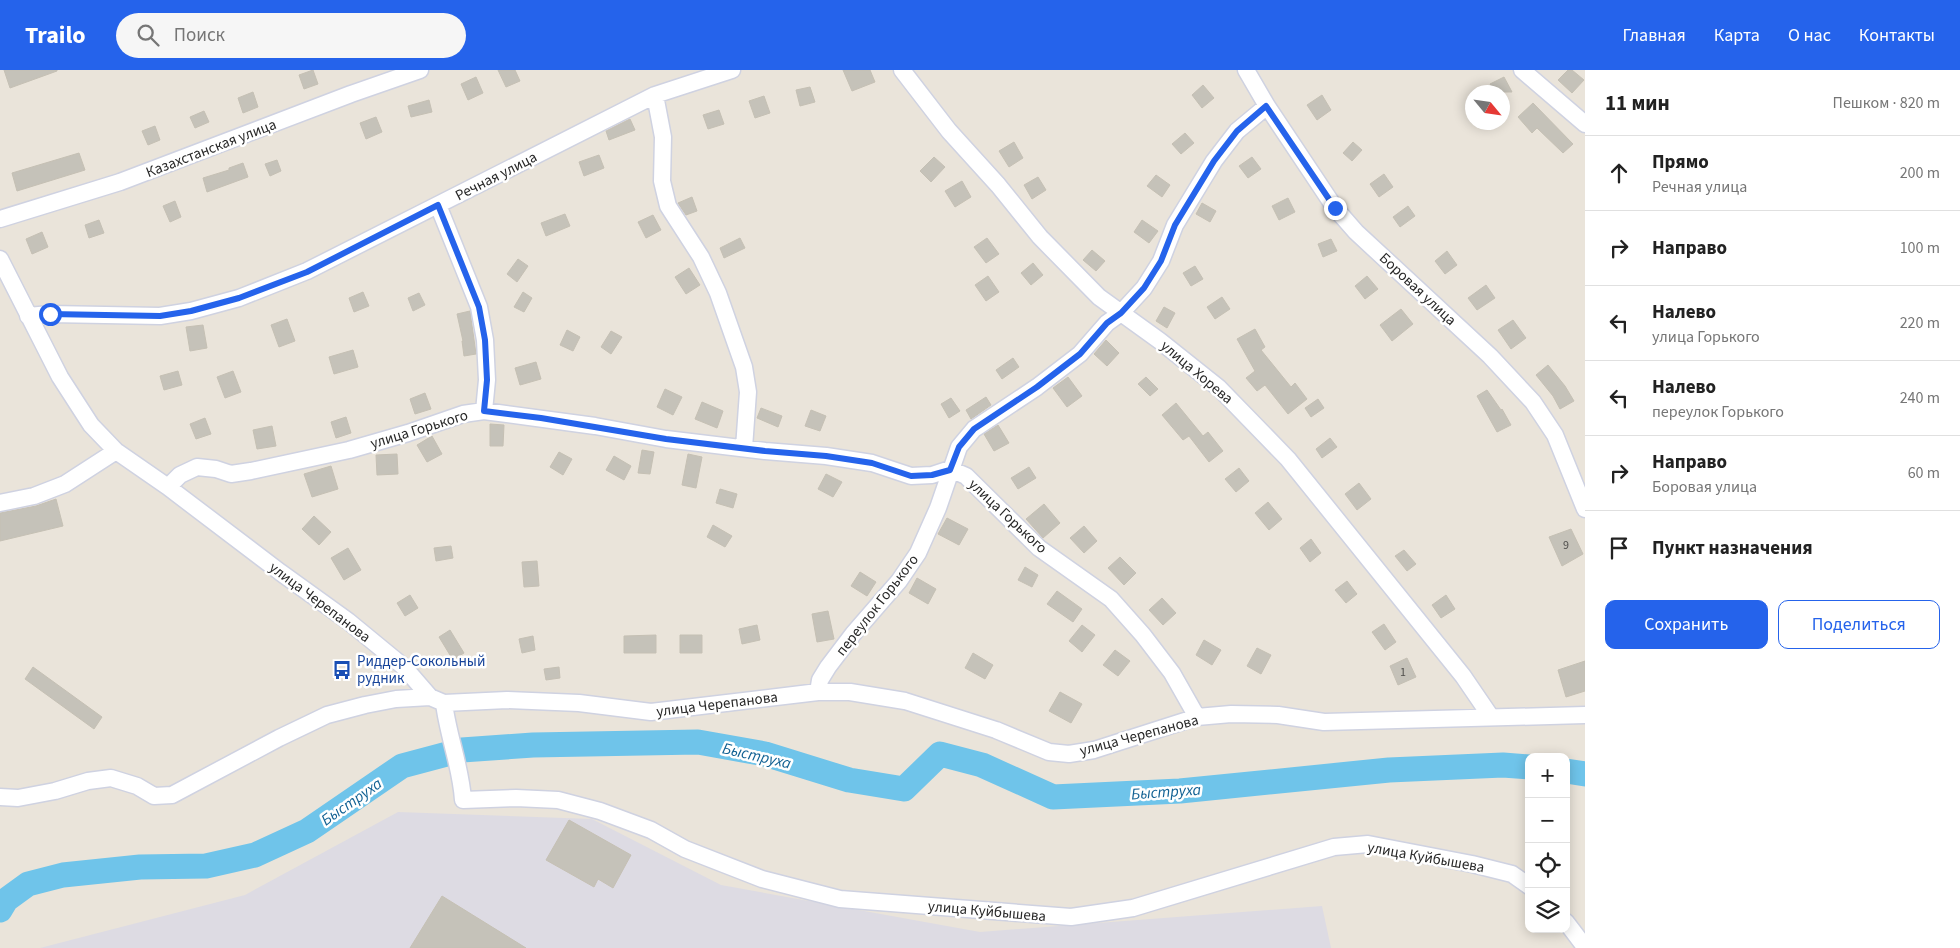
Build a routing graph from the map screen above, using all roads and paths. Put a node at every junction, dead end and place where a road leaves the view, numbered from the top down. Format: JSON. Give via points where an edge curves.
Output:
{"nodes":[{"id":1,"x":420,"y":70,"type":"edge"},
{"id":2,"x":902,"y":70,"type":"edge"},
{"id":3,"x":1246,"y":70,"type":"edge"},
{"id":4,"x":1522,"y":70,"type":"edge"},
{"id":5,"x":726,"y":71,"type":"edge"},
{"id":6,"x":655,"y":95,"type":"junction"},
{"id":7,"x":1266,"y":106,"type":"junction"},
{"id":8,"x":1585,"y":124,"type":"edge"},
{"id":9,"x":438,"y":205,"type":"junction"},
{"id":10,"x":0,"y":219,"type":"edge"},
{"id":11,"x":0,"y":259,"type":"edge"},
{"id":12,"x":1121,"y":313,"type":"junction"},
{"id":13,"x":28,"y":316,"type":"junction"},
{"id":14,"x":484,"y":411,"type":"junction"},
{"id":15,"x":744,"y":448,"type":"junction"},
{"id":16,"x":116,"y":451,"type":"junction"},
{"id":17,"x":950,"y":470,"type":"junction"},
{"id":18,"x":168,"y":486,"type":"junction"},
{"id":19,"x":0,"y":503,"type":"edge"},
{"id":20,"x":1585,"y":509,"type":"edge"},
{"id":21,"x":818,"y":692,"type":"junction"},
{"id":22,"x":437,"y":700,"type":"junction"},
{"id":23,"x":1585,"y":715,"type":"edge"},
{"id":24,"x":1197,"y":717,"type":"junction"},
{"id":25,"x":1491,"y":717,"type":"junction"},
{"id":26,"x":0,"y":797,"type":"edge"},
{"id":27,"x":1525,"y":883,"type":"edge"},
{"id":28,"x":1570,"y":927,"type":"edge"},
{"id":29,"x":1585,"y":946,"type":"edge"}],
"edges":[{"from":1,"to":10,"type":"street","name":"Казахстанская улица","via":[[120,182]]},
{"from":2,"to":12,"type":"street","name":"улица Хорева","via":[[949,131],[1040,237],[1098,297]]},
{"from":3,"to":7,"type":"street","name":"Боровая улица"},
{"from":4,"to":8,"type":"street"},
{"from":5,"to":6,"type":"street","name":"Речная улица"},
{"from":6,"to":9,"type":"street","name":"Речная улица"},
{"from":6,"to":15,"type":"street","via":[[663,137],[662,181],[668,206],[701,257],[718,293],[744,367],[748,392]]},
{"from":7,"to":12,"type":"street","name":"переулок Горького","via":[[1237,131],[1214,161],[1175,225],[1161,261],[1144,288]]},
{"from":7,"to":20,"type":"street","name":"Боровая улица","via":[[1335,208],[1356,232],[1490,356],[1533,402],[1555,436]]},
{"from":9,"to":13,"type":"street","name":"Речная улица","via":[[307,272],[191,311],[160,316]]},
{"from":9,"to":14,"type":"street","via":[[479,307],[487,380]]},
{"from":11,"to":13,"type":"street","name":"улица Черепанова"},
{"from":12,"to":17,"type":"street","name":"переулок Горького","via":[[1107,323],[1073,360],[974,429],[959,447]]},
{"from":12,"to":25,"type":"street","name":"улица Хорева","via":[[1219,388],[1288,459],[1463,676]]},
{"from":13,"to":16,"type":"street","name":"улица Черепанова","via":[[60,377],[91,424]]},
{"from":14,"to":15,"type":"street","name":"улица Горького"},
{"from":14,"to":18,"type":"street","name":"улица Горького","via":[[463,414],[349,450],[251,471],[231,474],[196,467]]},
{"from":15,"to":17,"type":"street","name":"улица Горького","via":[[872,463],[911,476]]},
{"from":16,"to":18,"type":"street","name":"улица Черепанова"},
{"from":16,"to":19,"type":"street","via":[[65,484],[34,496]]},
{"from":17,"to":21,"type":"street","name":"переулок Горького","via":[[938,508],[918,552],[899,581],[824,673]]},
{"from":17,"to":24,"type":"street","name":"улица Горького","via":[[966,476],[1039,548],[1111,599],[1172,673]]},
{"from":18,"to":22,"type":"street","name":"улица Черепанова","via":[[348,621],[404,667]]},
{"from":21,"to":22,"type":"street","name":"улица Черепанова","via":[[651,712],[579,703]]},
{"from":21,"to":24,"type":"street","name":"улица Черепанова","via":[[850,692],[905,701],[996,730],[1049,752],[1069,754],[1094,750]]},
{"from":22,"to":26,"type":"street","via":[[396,699],[327,715],[172,795],[154,796],[137,786],[111,778],[18,798]]},
{"from":22,"to":27,"type":"street","name":"улица Куйбышева","via":[[447,723],[464,800],[558,800],[600,811],[762,879],[840,899],[1071,917],[1132,908],[1334,847],[1368,844],[1472,864],[1512,874]]},
{"from":23,"to":25,"type":"street","name":"улица Черепанова"},
{"from":24,"to":25,"type":"street","name":"улица Черепанова","via":[[1278,715],[1324,722]]},
{"from":28,"to":29,"type":"street"}]}
